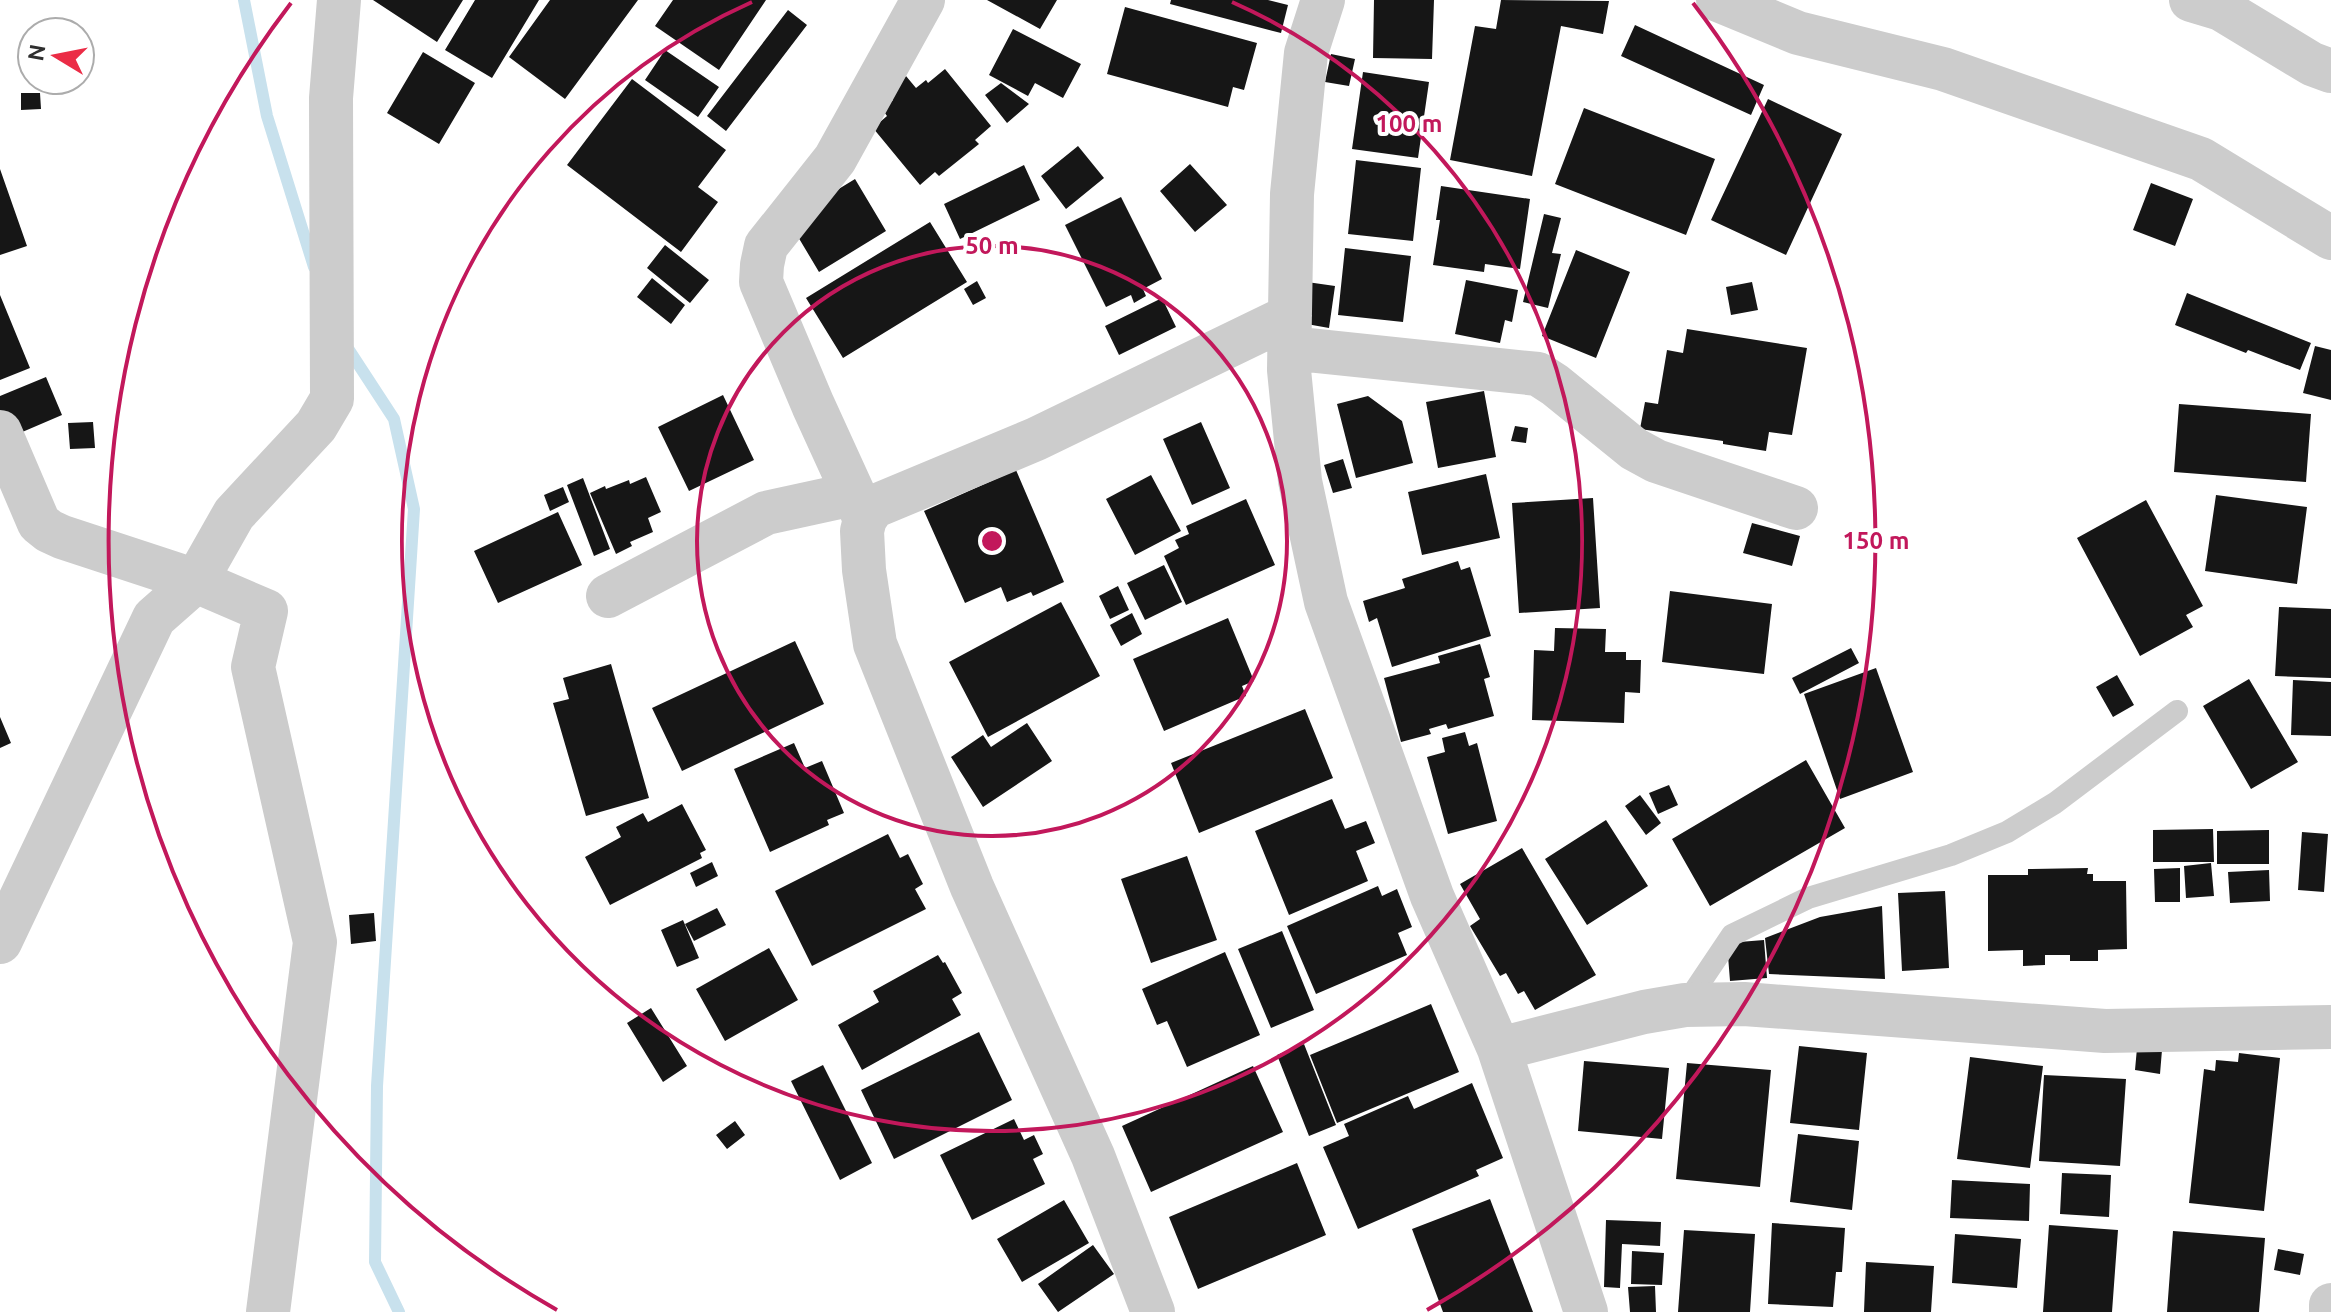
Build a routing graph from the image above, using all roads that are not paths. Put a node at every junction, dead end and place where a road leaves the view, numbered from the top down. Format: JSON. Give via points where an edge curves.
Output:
{"nodes":[{"id":1,"x":339,"y":0,"type":"edge"},
{"id":2,"x":923,"y":0,"type":"edge"},
{"id":3,"x":1323,"y":0,"type":"edge"},
{"id":4,"x":1718,"y":0,"type":"edge"},
{"id":5,"x":2212,"y":3,"type":"edge"},
{"id":6,"x":2331,"y":71,"type":"edge"},
{"id":7,"x":2331,"y":238,"type":"edge"},
{"id":8,"x":1290,"y":332,"type":"junction"},
{"id":9,"x":0,"y":432,"type":"edge"},
{"id":10,"x":859,"y":506,"type":"junction"},
{"id":11,"x":1796,"y":508,"type":"dead end"},
{"id":12,"x":196,"y":581,"type":"junction"},
{"id":13,"x":608,"y":596,"type":"dead end"},
{"id":14,"x":2177,"y":711,"type":"dead end"},
{"id":15,"x":0,"y":942,"type":"edge"},
{"id":16,"x":1685,"y":1005,"type":"junction"},
{"id":17,"x":2331,"y":1027,"type":"edge"},
{"id":18,"x":1499,"y":1049,"type":"junction"},
{"id":19,"x":2331,"y":1305,"type":"edge"},
{"id":20,"x":268,"y":1312,"type":"edge"},
{"id":21,"x":1153,"y":1312,"type":"edge"},
{"id":22,"x":1586,"y":1312,"type":"edge"},
{"id":23,"x":2331,"y":1312,"type":"edge"}],
"edges":[{"from":1,"to":12,"type":"street","via":[[331,98],[332,399],[316,426],[234,514]]},
{"from":2,"to":10,"type":"street","via":[[835,159],[766,246],[762,265],[761,282]]},
{"from":3,"to":8,"type":"street","via":[[1306,53],[1292,194]]},
{"from":4,"to":7,"type":"street","via":[[1798,33],[1943,69],[2201,159]]},
{"from":5,"to":6,"type":"street"},
{"from":8,"to":10,"type":"street","via":[[873,507]]},
{"from":8,"to":11,"type":"street","via":[[1538,374],[1656,461]]},
{"from":8,"to":18,"type":"street","via":[[1300,481],[1326,602],[1432,896]]},
{"from":9,"to":12,"type":"street","via":[[39,523],[49,531]]},
{"from":10,"to":13,"type":"street","via":[[766,513]]},
{"from":10,"to":21,"type":"street","via":[[875,644],[972,887],[1093,1156]]},
{"from":12,"to":15,"type":"street","via":[[154,618]]},
{"from":12,"to":20,"type":"street","via":[[266,611],[253,667],[315,942]]},
{"from":14,"to":16,"type":"lane","via":[[2055,803],[2007,832],[1951,855],[1808,898],[1732,935]]},
{"from":16,"to":17,"type":"street","via":[[1744,1004],[2105,1031]]},
{"from":16,"to":18,"type":"street"},
{"from":18,"to":22,"type":"street"},
{"from":19,"to":23,"type":"street"}]}
